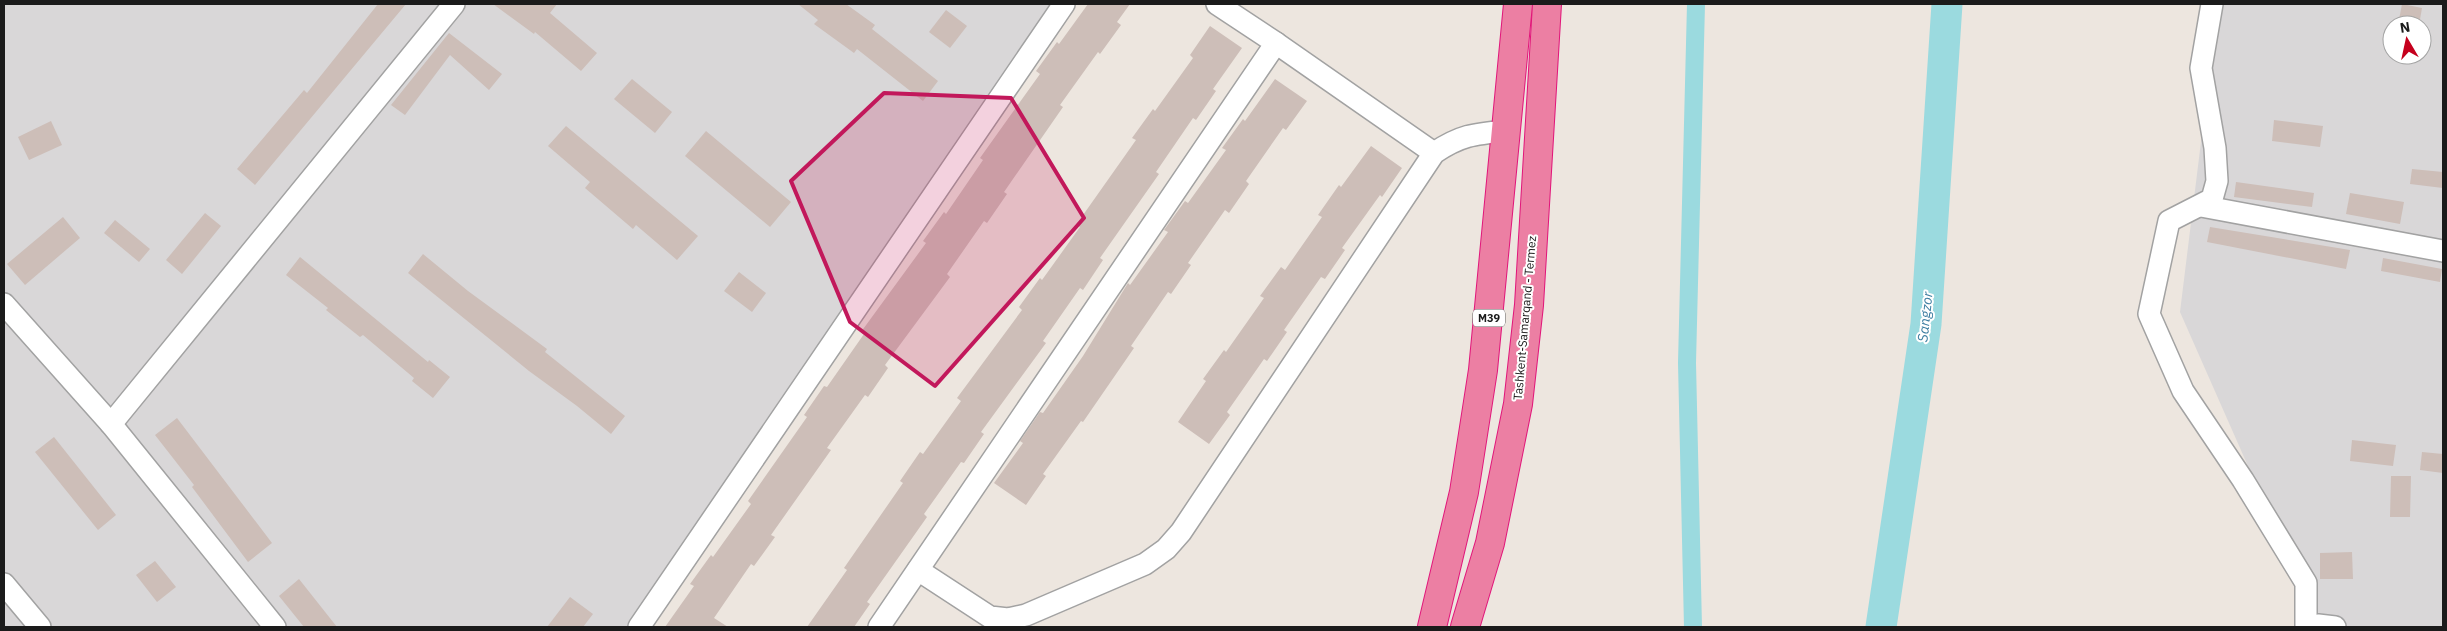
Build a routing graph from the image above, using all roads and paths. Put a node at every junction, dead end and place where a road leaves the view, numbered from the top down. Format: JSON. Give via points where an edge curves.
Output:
{"nodes":[{"id":1,"x":454,"y":4,"type":"edge"},
{"id":2,"x":1064,"y":4,"type":"edge"},
{"id":3,"x":1217,"y":4,"type":"edge"},
{"id":4,"x":1518,"y":4,"type":"edge"},
{"id":5,"x":1547,"y":4,"type":"edge"},
{"id":6,"x":2212,"y":4,"type":"edge"},
{"id":7,"x":1276,"y":43,"type":"junction"},
{"id":8,"x":1506,"y":131,"type":"junction"},
{"id":9,"x":1434,"y":153,"type":"junction"},
{"id":10,"x":2201,"y":206,"type":"junction"},
{"id":11,"x":2443,"y":251,"type":"edge"},
{"id":12,"x":4,"y":304,"type":"edge"},
{"id":13,"x":1490,"y":305,"type":"junction"},
{"id":14,"x":1529,"y":305,"type":"junction"},
{"id":15,"x":111,"y":424,"type":"junction"},
{"id":16,"x":918,"y":570,"type":"junction"},
{"id":17,"x":4,"y":584,"type":"edge"},
{"id":18,"x":2320,"y":626,"type":"edge"},
{"id":19,"x":40,"y":627,"type":"edge"},
{"id":20,"x":275,"y":627,"type":"edge"},
{"id":21,"x":639,"y":627,"type":"edge"},
{"id":22,"x":879,"y":627,"type":"edge"},
{"id":23,"x":1432,"y":627,"type":"edge"},
{"id":24,"x":1465,"y":627,"type":"edge"}],
"edges":[{"from":1,"to":15,"type":"street"},
{"from":2,"to":21,"type":"street"},
{"from":3,"to":7,"type":"street"},
{"from":4,"to":8,"type":"highway","number":"M39"},
{"from":5,"to":14,"type":"highway","name":"Tashkent-Samarqand - Termez"},
{"from":6,"to":10,"type":"street","via":[[2201,68],[2215,148],[2217,181],[2212,199]]},
{"from":7,"to":9,"type":"street"},
{"from":7,"to":16,"type":"street"},
{"from":8,"to":9,"type":"street","via":[[1454,140]]},
{"from":8,"to":13,"type":"highway","number":"M39"},
{"from":9,"to":16,"type":"street","via":[[1181,532],[1166,549],[1145,564],[1026,615],[1008,619],[990,617]]},
{"from":10,"to":11,"type":"street"},
{"from":10,"to":18,"type":"street","via":[[2169,221],[2148,314],[2183,391],[2243,480],[2306,583]]},
{"from":12,"to":15,"type":"street"},
{"from":13,"to":14,"type":"highway","via":[[1500,295],[1509,292],[1523,298]]},
{"from":13,"to":23,"type":"highway","number":"M39","via":[[1464,492]]},
{"from":14,"to":24,"type":"highway","name":"Tashkent-Samarqand - Termez","via":[[1514,422],[1490,543]]},
{"from":15,"to":20,"type":"street"},
{"from":16,"to":22,"type":"street"},
{"from":17,"to":19,"type":"street"}]}
